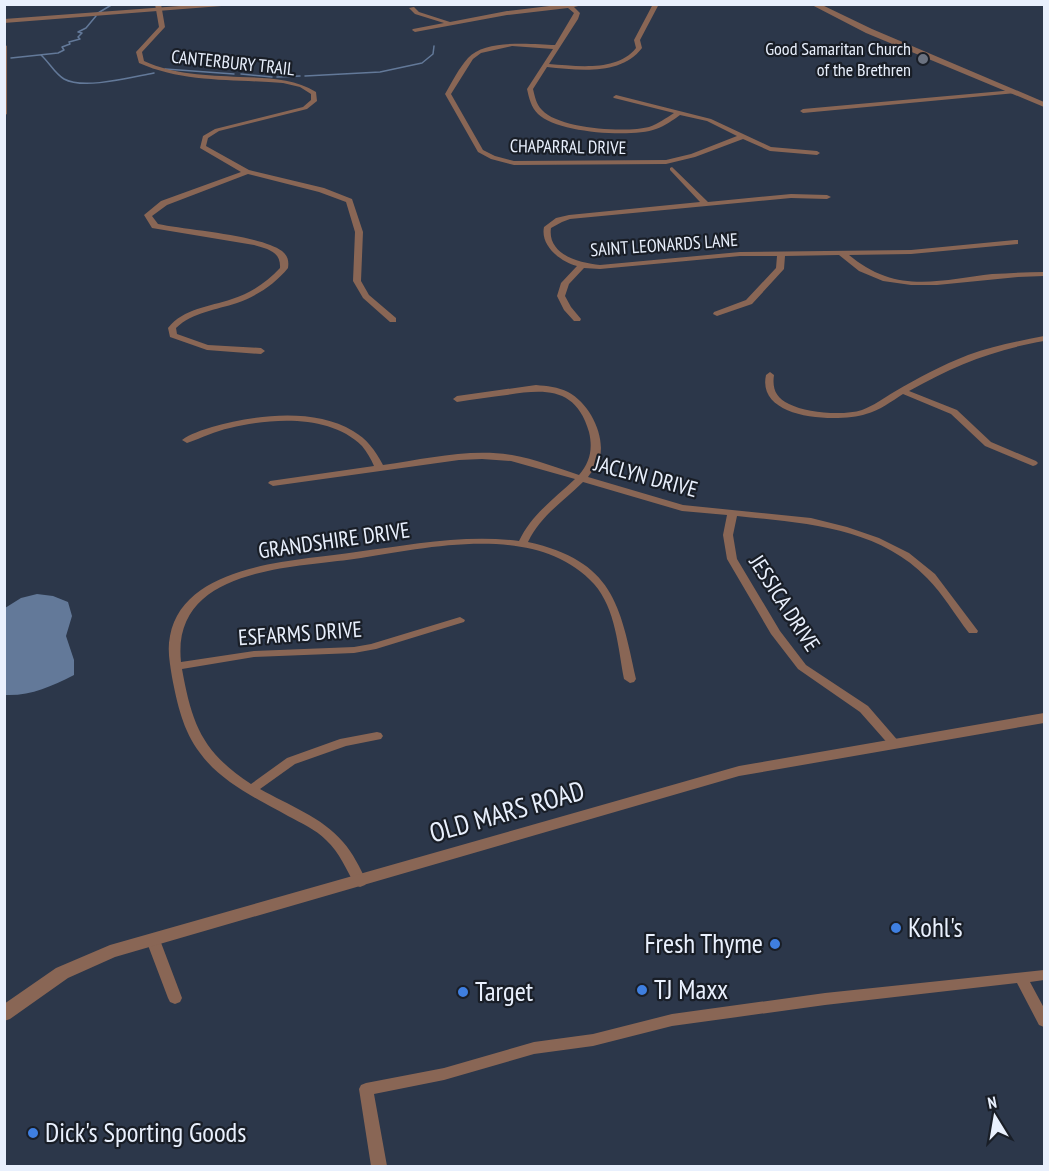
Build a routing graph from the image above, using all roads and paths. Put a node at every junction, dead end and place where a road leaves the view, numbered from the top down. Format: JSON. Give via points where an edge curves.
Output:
{"nodes":[{"id":1,"x":244,"y":4,"type":"edge"},
{"id":2,"x":498,"y":4,"type":"edge"},
{"id":3,"x":585,"y":4,"type":"edge"},
{"id":4,"x":656,"y":4,"type":"edge"},
{"id":5,"x":813,"y":4,"type":"edge"},
{"id":6,"x":570,"y":6,"type":"junction"},
{"id":7,"x":158,"y":7,"type":"edge"},
{"id":8,"x":411,"y":8,"type":"dead end"},
{"id":9,"x":507,"y":13,"type":"junction"},
{"id":10,"x":5,"y":22,"type":"edge"},
{"id":11,"x":450,"y":23,"type":"junction"},
{"id":12,"x":415,"y":30,"type":"dead end"},
{"id":13,"x":4,"y":46,"type":"edge"},
{"id":14,"x":556,"y":47,"type":"junction"},
{"id":15,"x":545,"y":66,"type":"junction"},
{"id":16,"x":5,"y":86,"type":"edge"},
{"id":17,"x":1014,"y":92,"type":"junction"},
{"id":18,"x":616,"y":97,"type":"dead end"},
{"id":19,"x":1044,"y":105,"type":"edge"},
{"id":20,"x":803,"y":111,"type":"dead end"},
{"id":21,"x":680,"y":113,"type":"junction"},
{"id":22,"x":4,"y":114,"type":"edge"},
{"id":23,"x":743,"y":136,"type":"junction"},
{"id":24,"x":817,"y":153,"type":"dead end"},
{"id":25,"x":672,"y":169,"type":"dead end"},
{"id":26,"x":247,"y":172,"type":"junction"},
{"id":27,"x":826,"y":197,"type":"dead end"},
{"id":28,"x":706,"y":204,"type":"junction"},
{"id":29,"x":1015,"y":242,"type":"dead end"},
{"id":30,"x":840,"y":252,"type":"junction"},
{"id":31,"x":780,"y":253,"type":"junction"},
{"id":32,"x":582,"y":266,"type":"junction"},
{"id":33,"x":1044,"y":274,"type":"edge"},
{"id":34,"x":717,"y":314,"type":"dead end"},
{"id":35,"x":577,"y":319,"type":"dead end"},
{"id":36,"x":393,"y":320,"type":"dead end"},
{"id":37,"x":1044,"y":339,"type":"edge"},
{"id":38,"x":261,"y":351,"type":"dead end"},
{"id":39,"x":770,"y":375,"type":"dead end"},
{"id":40,"x":903,"y":391,"type":"junction"},
{"id":41,"x":457,"y":399,"type":"dead end"},
{"id":42,"x":187,"y":440,"type":"dead end"},
{"id":43,"x":1033,"y":463,"type":"dead end"},
{"id":44,"x":380,"y":468,"type":"junction"},
{"id":45,"x":580,"y":478,"type":"junction"},
{"id":46,"x":273,"y":483,"type":"dead end"},
{"id":47,"x":732,"y":514,"type":"junction"},
{"id":48,"x":522,"y":544,"type":"junction"},
{"id":49,"x":460,"y":620,"type":"dead end"},
{"id":50,"x":973,"y":631,"type":"dead end"},
{"id":51,"x":176,"y":666,"type":"junction"},
{"id":52,"x":630,"y":679,"type":"dead end"},
{"id":53,"x":1044,"y":718,"type":"edge"},
{"id":54,"x":377,"y":736,"type":"dead end"},
{"id":55,"x":894,"y":743,"type":"junction"},
{"id":56,"x":251,"y":790,"type":"junction"},
{"id":57,"x":360,"y":882,"type":"junction"},
{"id":58,"x":153,"y":940,"type":"junction"},
{"id":59,"x":1044,"y":975,"type":"edge"},
{"id":60,"x":1022,"y":978,"type":"junction"},
{"id":61,"x":175,"y":998,"type":"dead end"},
{"id":62,"x":4,"y":1014,"type":"edge"},
{"id":63,"x":1044,"y":1021,"type":"edge"},
{"id":64,"x":379,"y":1167,"type":"edge"}],
"edges":[{"from":1,"to":7,"type":"street"},
{"from":2,"to":9,"type":"street"},
{"from":3,"to":6,"type":"street"},
{"from":4,"to":15,"type":"street","via":[[637,40],[636,55],[629,59],[598,67]]},
{"from":5,"to":17,"type":"street"},
{"from":6,"to":9,"type":"street"},
{"from":6,"to":14,"type":"street","via":[[577,13],[575,20]]},
{"from":7,"to":10,"type":"street"},
{"from":7,"to":26,"type":"street","name":"CANTERBURY TRAIL","via":[[162,27],[139,52],[141,62],[147,66],[186,76],[288,82],[314,93],[314,101],[305,108],[232,125],[206,137],[202,147]]},
{"from":8,"to":11,"type":"street"},
{"from":9,"to":11,"type":"street"},
{"from":11,"to":12,"type":"street"},
{"from":13,"to":16,"type":"street"},
{"from":14,"to":15,"type":"street"},
{"from":14,"to":23,"type":"street","name":"CHAPARRAL DRIVE","via":[[506,45],[486,49],[471,58],[448,94],[480,151],[502,161],[533,164],[666,162]]},
{"from":15,"to":21,"type":"street","via":[[530,89],[530,96],[541,112],[558,124],[585,130],[641,129]]},
{"from":16,"to":22,"type":"street"},
{"from":17,"to":19,"type":"street"},
{"from":17,"to":20,"type":"street"},
{"from":18,"to":21,"type":"street"},
{"from":21,"to":23,"type":"street","via":[[709,120]]},
{"from":23,"to":24,"type":"street","via":[[770,149]]},
{"from":25,"to":28,"type":"street"},
{"from":26,"to":36,"type":"street","name":"CANTERBURY TRAIL","via":[[349,201],[359,232],[357,281],[366,296]]},
{"from":26,"to":38,"type":"street","via":[[164,203],[148,215],[155,226],[263,245],[281,253],[284,268],[261,289],[191,314],[172,328],[173,335],[199,345]]},
{"from":27,"to":28,"type":"street","name":"SAINT LEONARDS LANE","via":[[791,196]]},
{"from":28,"to":32,"type":"street","name":"SAINT LEONARDS LANE","via":[[569,217],[552,223],[546,236],[556,251]]},
{"from":29,"to":30,"type":"street","name":"SAINT LEONARDS LANE","via":[[910,252]]},
{"from":30,"to":31,"type":"street","name":"SAINT LEONARDS LANE"},
{"from":30,"to":33,"type":"street","via":[[861,271],[905,283]]},
{"from":31,"to":32,"type":"street","name":"SAINT LEONARDS LANE"},
{"from":31,"to":34,"type":"street","via":[[780,268],[749,302]]},
{"from":32,"to":35,"type":"street","via":[[565,283],[561,296]]},
{"from":37,"to":40,"type":"street","via":[[978,352]]},
{"from":39,"to":40,"type":"street","via":[[769,389],[775,396],[792,408],[816,415],[865,412]]},
{"from":40,"to":43,"type":"street","via":[[954,412],[988,444]]},
{"from":41,"to":45,"type":"street","via":[[536,388],[570,395],[589,419],[596,452]]},
{"from":42,"to":44,"type":"street","via":[[237,422],[277,418],[309,421],[355,436]]},
{"from":44,"to":45,"type":"street","name":"JACLYN DRIVE","via":[[497,456]]},
{"from":44,"to":46,"type":"street","name":"JACLYN DRIVE"},
{"from":45,"to":47,"type":"street","name":"JACLYN DRIVE","via":[[682,508]]},
{"from":45,"to":48,"type":"street","via":[[537,519]]},
{"from":47,"to":50,"type":"street","name":"JACLYN DRIVE","via":[[811,521],[874,540],[932,577]]},
{"from":47,"to":55,"type":"street","name":"JESSICA DRIVE","via":[[728,535],[732,559],[775,632],[802,667],[864,709]]},
{"from":48,"to":51,"type":"street","name":"GRANDSHIRE DRIVE","via":[[466,543],[253,571],[216,586],[189,608],[174,636]]},
{"from":48,"to":52,"type":"street","name":"GRANDSHIRE DRIVE","via":[[568,559],[600,583],[614,609]]},
{"from":49,"to":51,"type":"street","name":"ESFARMS DRIVE","via":[[354,650],[254,654]]},
{"from":51,"to":56,"type":"street","name":"GRANDSHIRE DRIVE","via":[[190,730],[222,770]]},
{"from":53,"to":55,"type":"street","name":"OLD MARS ROAD"},
{"from":54,"to":56,"type":"street","via":[[344,742],[291,761]]},
{"from":55,"to":57,"type":"street","name":"OLD MARS ROAD","via":[[739,771]]},
{"from":56,"to":57,"type":"street","name":"GRANDSHIRE DRIVE","via":[[323,830],[338,843]]},
{"from":57,"to":58,"type":"street","name":"OLD MARS ROAD"},
{"from":58,"to":61,"type":"street"},
{"from":58,"to":62,"type":"street","name":"OLD MARS ROAD","via":[[77,965]]},
{"from":59,"to":60,"type":"street"},
{"from":60,"to":63,"type":"street"},
{"from":60,"to":64,"type":"street","via":[[672,1020],[593,1040],[534,1048],[444,1074],[366,1089]]}]}
